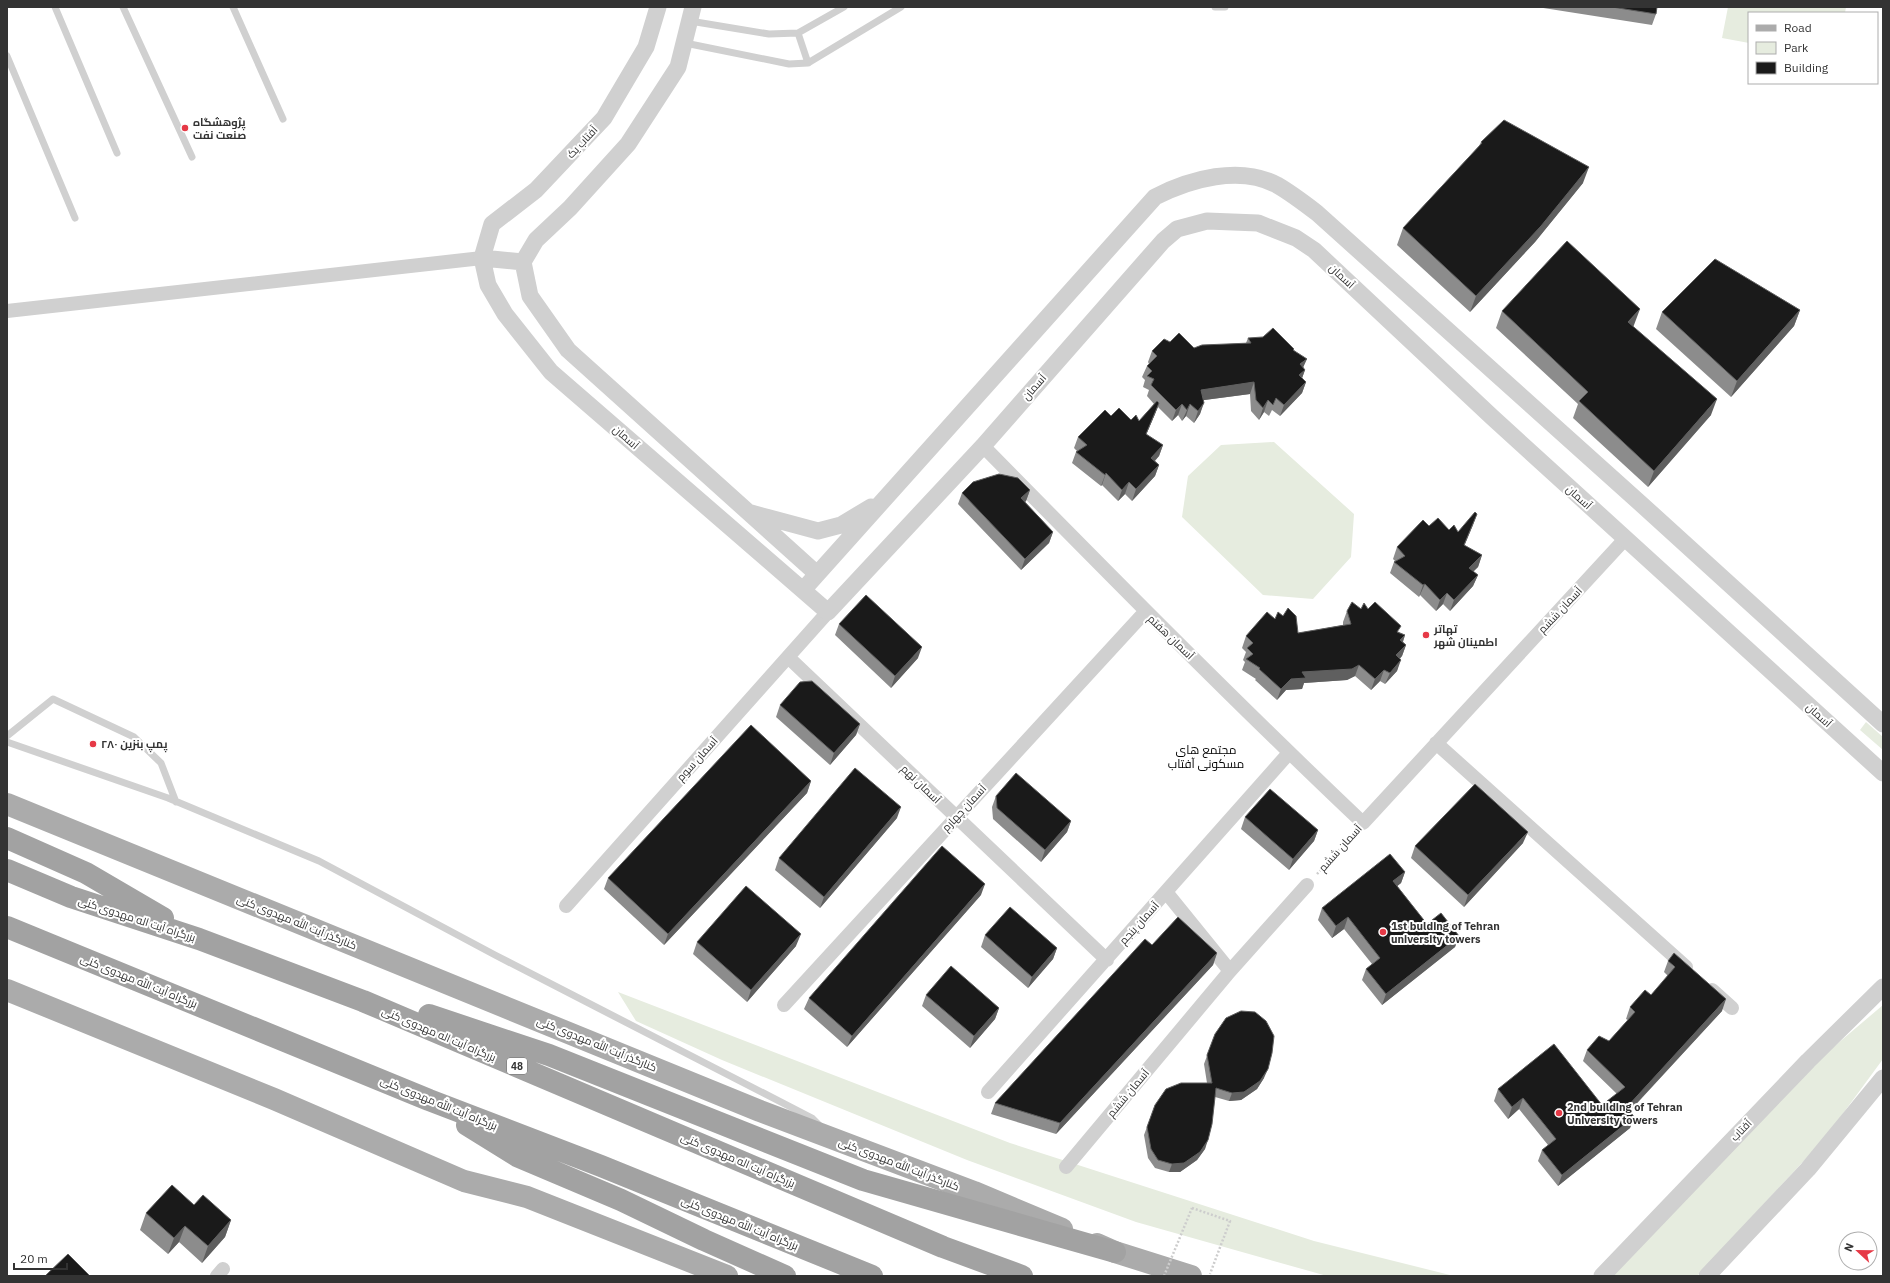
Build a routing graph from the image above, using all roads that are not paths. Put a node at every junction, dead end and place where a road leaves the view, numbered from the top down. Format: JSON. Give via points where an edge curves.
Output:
{"nodes":[{"id":1,"x":55,"y":7,"type":"edge"},
{"id":2,"x":123,"y":7,"type":"edge"},
{"id":3,"x":233,"y":7,"type":"edge"},
{"id":4,"x":658,"y":7,"type":"edge"},
{"id":5,"x":844,"y":7,"type":"edge"},
{"id":6,"x":900,"y":7,"type":"edge"},
{"id":7,"x":1215,"y":7,"type":"edge"},
{"id":8,"x":1225,"y":7,"type":"edge"},
{"id":9,"x":692,"y":14,"type":"edge"},
{"id":10,"x":798,"y":32,"type":"junction"},
{"id":11,"x":684,"y":43,"type":"junction"},
{"id":12,"x":7,"y":56,"type":"edge"},
{"id":13,"x":808,"y":63,"type":"junction"},
{"id":14,"x":283,"y":119,"type":"dead end"},
{"id":15,"x":116,"y":153,"type":"dead end"},
{"id":16,"x":192,"y":157,"type":"dead end"},
{"id":17,"x":75,"y":218,"type":"dead end"},
{"id":18,"x":482,"y":258,"type":"junction"},
{"id":19,"x":523,"y":262,"type":"junction"},
{"id":20,"x":7,"y":311,"type":"edge"},
{"id":21,"x":983,"y":446,"type":"junction"},
{"id":22,"x":886,"y":498,"type":"junction"},
{"id":23,"x":747,"y":511,"type":"junction"},
{"id":24,"x":1625,"y":539,"type":"junction"},
{"id":25,"x":817,"y":574,"type":"junction"},
{"id":26,"x":803,"y":590,"type":"junction"},
{"id":27,"x":828,"y":612,"type":"junction"},
{"id":28,"x":1145,"y":612,"type":"junction"},
{"id":29,"x":788,"y":657,"type":"junction"},
{"id":30,"x":1883,"y":724,"type":"edge"},
{"id":31,"x":7,"y":736,"type":"edge"},
{"id":32,"x":7,"y":742,"type":"edge"},
{"id":33,"x":1436,"y":744,"type":"junction"},
{"id":34,"x":1289,"y":753,"type":"junction"},
{"id":35,"x":1883,"y":773,"type":"edge"},
{"id":36,"x":176,"y":802,"type":"junction"},
{"id":37,"x":7,"y":804,"type":"edge"},
{"id":38,"x":956,"y":817,"type":"junction"},
{"id":39,"x":1363,"y":823,"type":"joint"},
{"id":40,"x":7,"y":838,"type":"edge"},
{"id":41,"x":7,"y":870,"type":"edge"},
{"id":42,"x":1307,"y":885,"type":"road end"},
{"id":43,"x":1166,"y":892,"type":"junction"},
{"id":44,"x":566,"y":906,"type":"dead end"},
{"id":45,"x":13,"y":930,"type":"edge"},
{"id":46,"x":199,"y":939,"type":"junction"},
{"id":47,"x":1107,"y":960,"type":"junction"},
{"id":48,"x":1230,"y":971,"type":"junction"},
{"id":49,"x":1883,"y":987,"type":"edge"},
{"id":50,"x":7,"y":990,"type":"edge"},
{"id":51,"x":363,"y":1001,"type":"junction"},
{"id":52,"x":784,"y":1005,"type":"dead end"},
{"id":53,"x":1732,"y":1008,"type":"dead end"},
{"id":54,"x":1883,"y":1078,"type":"edge"},
{"id":55,"x":988,"y":1092,"type":"dead end"},
{"id":56,"x":429,"y":1100,"type":"junction"},
{"id":57,"x":836,"y":1140,"type":"junction"},
{"id":58,"x":1066,"y":1167,"type":"dead end"},
{"id":59,"x":1115,"y":1252,"type":"junction"},
{"id":60,"x":727,"y":1276,"type":"edge"},
{"id":61,"x":785,"y":1276,"type":"edge"},
{"id":62,"x":872,"y":1276,"type":"edge"},
{"id":63,"x":1022,"y":1276,"type":"edge"},
{"id":64,"x":1191,"y":1276,"type":"edge"},
{"id":65,"x":1602,"y":1276,"type":"edge"},
{"id":66,"x":1707,"y":1276,"type":"edge"}],
"edges":[{"from":1,"to":15,"type":"lane"},
{"from":2,"to":16,"type":"lane"},
{"from":3,"to":14,"type":"lane"},
{"from":4,"to":18,"type":"street","name":"آفتاب یک","via":[[646,47],[604,118],[536,190],[492,224]]},
{"from":5,"to":10,"type":"lane"},
{"from":6,"to":13,"type":"lane"},
{"from":7,"to":8,"type":"lane"},
{"from":9,"to":10,"type":"lane","via":[[769,34]]},
{"from":9,"to":11,"type":"street"},
{"from":10,"to":13,"type":"lane"},
{"from":11,"to":13,"type":"lane","via":[[789,64]]},
{"from":11,"to":19,"type":"street","via":[[678,67],[628,144],[570,208],[536,240]]},
{"from":12,"to":17,"type":"lane"},
{"from":18,"to":19,"type":"street"},
{"from":18,"to":20,"type":"street"},
{"from":18,"to":26,"type":"street","name":"آسمان","via":[[488,285],[505,314],[551,372]]},
{"from":19,"to":23,"type":"street","via":[[530,296],[568,350]]},
{"from":21,"to":24,"type":"street","name":"آسمان","via":[[1162,241],[1177,229],[1207,221],[1258,223],[1296,238],[1314,250]]},
{"from":21,"to":27,"type":"street","name":"آسمان"},
{"from":21,"to":28,"type":"street","name":"آسمان هفتم"},
{"from":22,"to":23,"type":"street","via":[[841,525],[818,531]]},
{"from":22,"to":25,"type":"street"},
{"from":22,"to":30,"type":"street","via":[[1155,197],[1198,179],[1250,176],[1275,184],[1317,214]]},
{"from":23,"to":25,"type":"street"},
{"from":24,"to":33,"type":"street","name":"آسمان ششم"},
{"from":24,"to":35,"type":"street","name":"آسمان"},
{"from":25,"to":26,"type":"street"},
{"from":26,"to":27,"type":"street","name":"آسمان"},
{"from":27,"to":29,"type":"street","name":"آسمان سوم"},
{"from":28,"to":34,"type":"street","name":"آسمان هفتم"},
{"from":28,"to":38,"type":"street","name":"آسمان چهارم"},
{"from":29,"to":38,"type":"street","name":"آسمان نهم"},
{"from":29,"to":44,"type":"street","name":"آسمان سوم"},
{"from":31,"to":36,"type":"lane","via":[[52,699],[134,737],[161,763]]},
{"from":32,"to":36,"type":"lane"},
{"from":33,"to":39,"type":"street","name":"آسمان ششم"},
{"from":33,"to":53,"type":"street"},
{"from":34,"to":39,"type":"street","name":"آسمان هفتم"},
{"from":34,"to":43,"type":"street","name":"آسمان پنجم"},
{"from":36,"to":57,"type":"lane","via":[[319,861],[812,1118]]},
{"from":37,"to":57,"type":"main road","name":"کنارگذر آیت الله مهدوی کنی"},
{"from":38,"to":47,"type":"street","name":"آسمان نهم"},
{"from":38,"to":52,"type":"street","name":"آسمان چهارم"},
{"from":40,"to":46,"type":"highway","via":[[86,873]]},
{"from":41,"to":46,"type":"highway","name":"بزرگراه آیت اله مهدوی کنی","number":"48","via":[[71,897]]},
{"from":42,"to":48,"type":"street","name":"آسمان ششم"},
{"from":43,"to":47,"type":"street","name":"آسمان پنجم"},
{"from":43,"to":48,"type":"street"},
{"from":45,"to":56,"type":"highway","name":"بزرگراه آیت الله مهدوی کنی"},
{"from":46,"to":51,"type":"highway","name":"بزرگراه آیت اله مهدوی کنی","number":"48"},
{"from":47,"to":55,"type":"street","name":"آسمان پنجم"},
{"from":48,"to":58,"type":"street","name":"آسمان ششم"},
{"from":49,"to":65,"type":"street","name":"آفتاب","via":[[1808,1061]]},
{"from":50,"to":60,"type":"main road","via":[[274,1099],[464,1181],[527,1197]]},
{"from":51,"to":59,"type":"highway","via":[[412,1009],[549,1056],[863,1180]]},
{"from":51,"to":63,"type":"highway","name":"بزرگراه آیت اله مهدوی کنی","number":"48","via":[[943,1247]]},
{"from":54,"to":66,"type":"street","via":[[1808,1169]]},
{"from":56,"to":61,"type":"highway","via":[[516,1156],[621,1200]]},
{"from":56,"to":62,"type":"highway","name":"بزرگراه آیت الله مهدوی کنی","via":[[601,1166]]},
{"from":57,"to":59,"type":"main road","name":"کنارگذر آیت الله مهدوی کنی","via":[[974,1192]]},
{"from":59,"to":64,"type":"main road","name":"کنارگذر آیت الله مهدوی کنی"}]}
